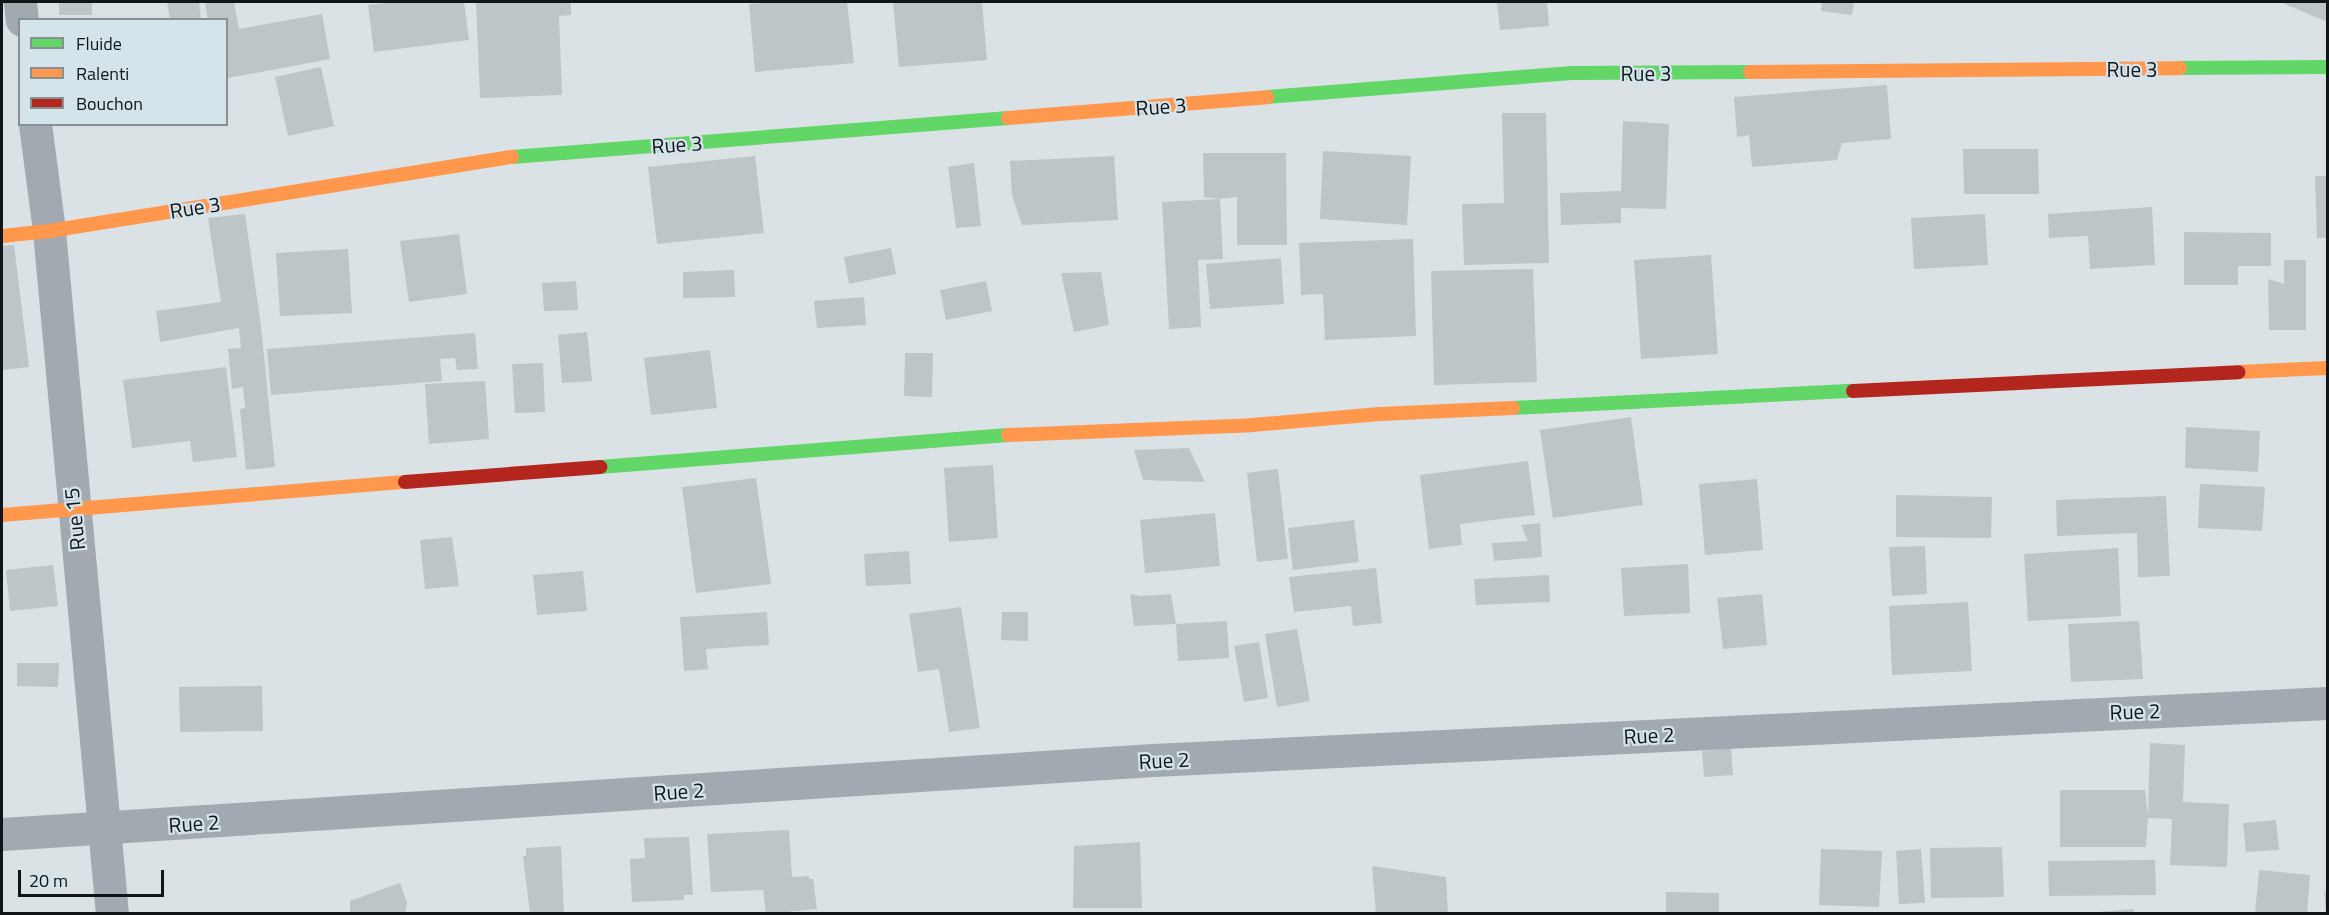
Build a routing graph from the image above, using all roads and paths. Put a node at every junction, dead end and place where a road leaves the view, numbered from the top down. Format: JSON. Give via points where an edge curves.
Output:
{"nodes":[{"id":1,"x":20,"y":2,"type":"edge"},
{"id":2,"x":22,"y":18,"type":"edge"},
{"id":3,"x":2328,"y":67,"type":"edge"},
{"id":4,"x":35,"y":126,"type":"edge"},
{"id":5,"x":49,"y":231,"type":"junction"},
{"id":6,"x":2,"y":236,"type":"edge"},
{"id":7,"x":2328,"y":368,"type":"edge"},
{"id":8,"x":73,"y":507,"type":"junction"},
{"id":9,"x":2,"y":515,"type":"edge"},
{"id":10,"x":2328,"y":703,"type":"edge"},
{"id":11,"x":105,"y":828,"type":"junction"},
{"id":12,"x":2,"y":834,"type":"edge"},
{"id":13,"x":112,"y":914,"type":"edge"}],
"edges":[{"from":1,"to":2,"type":"street"},
{"from":3,"to":5,"type":"street","name":"Rue 3","via":[[1572,73],[513,156]]},
{"from":4,"to":5,"type":"street","name":"Rue 15"},
{"from":5,"to":6,"type":"street","name":"Rue 3"},
{"from":5,"to":8,"type":"street","name":"Rue 15"},
{"from":7,"to":8,"type":"street","via":[[979,436]]},
{"from":8,"to":9,"type":"street"},
{"from":8,"to":11,"type":"street","name":"Rue 15"},
{"from":10,"to":11,"type":"street","name":"Rue 2","via":[[1153,760]]},
{"from":11,"to":12,"type":"street","name":"Rue 2"},
{"from":11,"to":13,"type":"street","name":"Rue 15"}]}
